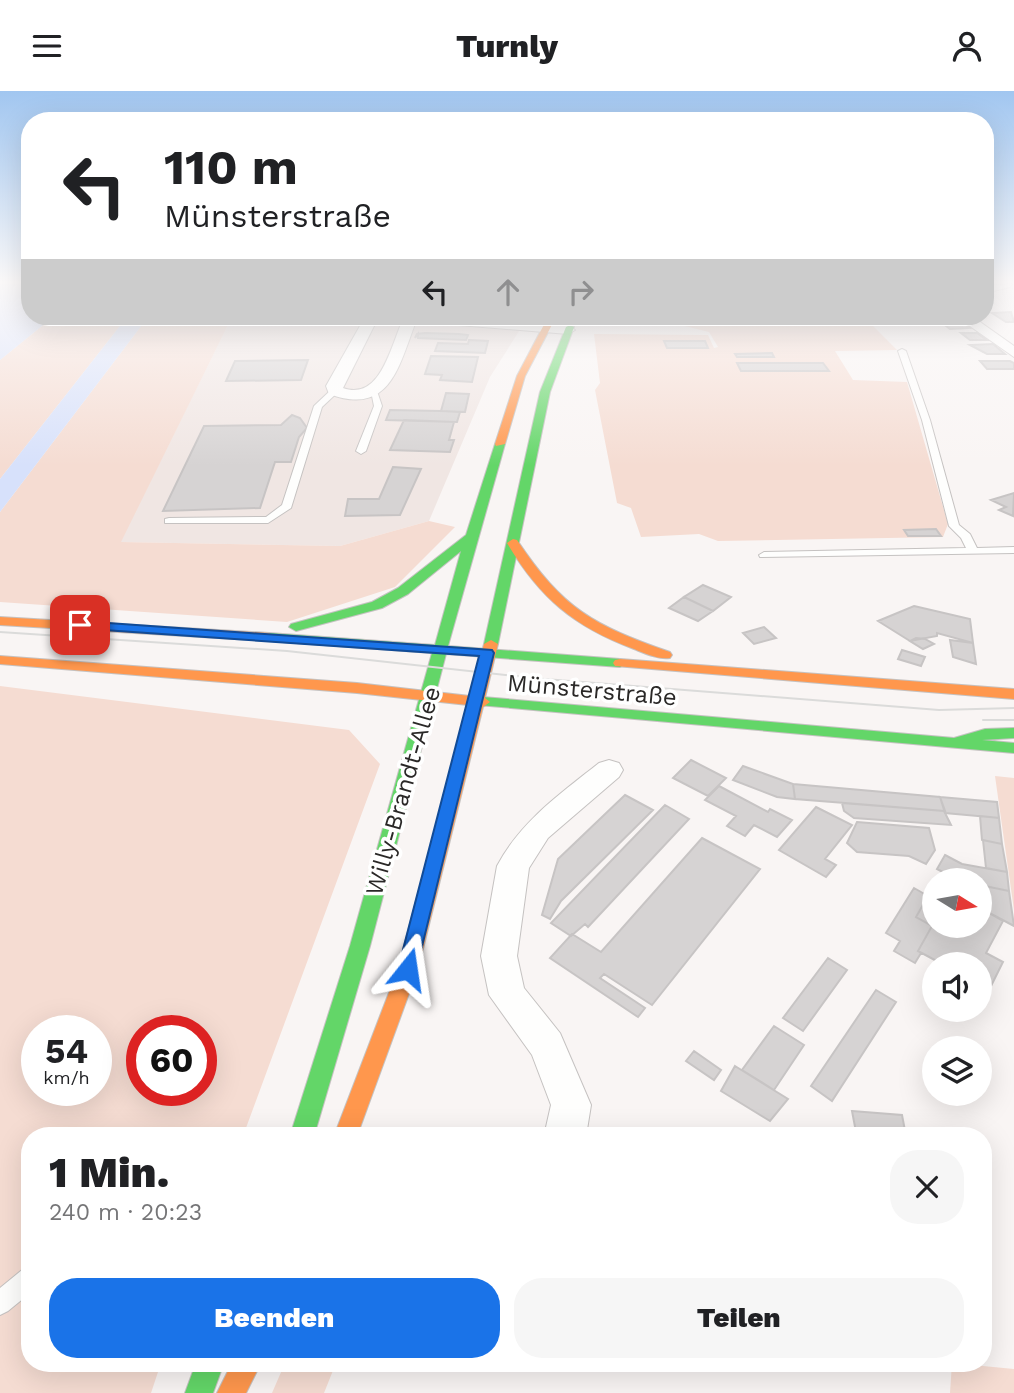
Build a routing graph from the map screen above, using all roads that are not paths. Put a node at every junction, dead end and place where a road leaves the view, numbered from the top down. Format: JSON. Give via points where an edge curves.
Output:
{"nodes":[{"id":1,"x":371,"y":345,"type":"edge"},
{"id":2,"x":387,"y":345,"type":"edge"},
{"id":3,"x":537,"y":345,"type":"edge"},
{"id":4,"x":563,"y":345,"type":"edge"},
{"id":5,"x":902,"y":351,"type":"dead end"},
{"id":6,"x":335,"y":391,"type":"junction"},
{"id":7,"x":374,"y":393,"type":"junction"},
{"id":8,"x":361,"y":451,"type":"dead end"},
{"id":9,"x":169,"y":521,"type":"dead end"},
{"id":10,"x":471,"y":537,"type":"junction"},
{"id":11,"x":513,"y":543,"type":"junction"},
{"id":12,"x":1014,"y":550,"type":"edge"},
{"id":13,"x":973,"y":551,"type":"junction"},
{"id":14,"x":764,"y":555,"type":"dead end"},
{"id":15,"x":0,"y":621,"type":"edge"},
{"id":16,"x":214,"y":633,"type":"junction"},
{"id":17,"x":440,"y":649,"type":"junction"},
{"id":18,"x":487,"y":653,"type":"junction"},
{"id":19,"x":0,"y":660,"type":"edge"},
{"id":20,"x":713,"y":671,"type":"junction"},
{"id":21,"x":1014,"y":685,"type":"edge"},
{"id":22,"x":987,"y":691,"type":"junction"},
{"id":23,"x":1014,"y":694,"type":"edge"},
{"id":24,"x":428,"y":697,"type":"junction"},
{"id":25,"x":477,"y":703,"type":"junction"},
{"id":26,"x":1014,"y":733,"type":"edge"},
{"id":27,"x":953,"y":743,"type":"junction"},
{"id":28,"x":1014,"y":748,"type":"edge"},
{"id":29,"x":609,"y":770,"type":"dead end"},
{"id":30,"x":305,"y":1127,"type":"edge"},
{"id":31,"x":348,"y":1127,"type":"edge"},
{"id":32,"x":567,"y":1127,"type":"edge"},
{"id":33,"x":21,"y":1286,"type":"edge"},
{"id":34,"x":0,"y":1303,"type":"edge"},
{"id":35,"x":207,"y":1372,"type":"edge"},
{"id":36,"x":242,"y":1372,"type":"edge"},
{"id":37,"x":199,"y":1393,"type":"edge"},
{"id":38,"x":231,"y":1393,"type":"edge"}],
"edges":[{"from":1,"to":6,"type":"street","via":[[334,386]]},
{"from":2,"to":7,"type":"street"},
{"from":3,"to":10,"type":"main road","name":"Willy-Brandt-Allee","via":[[521,376]]},
{"from":4,"to":11,"type":"main road","name":"Willy-Brandt-Allee","via":[[545,392]]},
{"from":5,"to":13,"type":"lane","via":[[954,526],[966,536]]},
{"from":6,"to":7,"type":"street","via":[[352,397]]},
{"from":6,"to":9,"type":"lane","via":[[318,406],[287,506],[268,520]]},
{"from":7,"to":8,"type":"lane","via":[[377,405]]},
{"from":10,"to":16,"type":"main road","via":[[403,591],[377,605],[285,629]]},
{"from":10,"to":17,"type":"main road","name":"Willy-Brandt-Allee"},
{"from":11,"to":18,"type":"main road","name":"Willy-Brandt-Allee"},
{"from":11,"to":20,"type":"main road","via":[[547,597],[575,619]]},
{"from":12,"to":13,"type":"lane"},
{"from":13,"to":14,"type":"lane"},
{"from":15,"to":16,"type":"main road","name":"Münsterstraße"},
{"from":16,"to":17,"type":"main road","name":"Münsterstraße"},
{"from":17,"to":18,"type":"main road","name":"Münsterstraße"},
{"from":17,"to":24,"type":"main road","name":"Willy-Brandt-Allee"},
{"from":18,"to":20,"type":"main road","name":"Münsterstraße"},
{"from":18,"to":25,"type":"main road","name":"Willy-Brandt-Allee"},
{"from":19,"to":24,"type":"main road","name":"Münsterstraße"},
{"from":20,"to":22,"type":"main road","name":"Münsterstraße"},
{"from":21,"to":22,"type":"main road"},
{"from":22,"to":23,"type":"main road","name":"Münsterstraße"},
{"from":24,"to":25,"type":"main road","name":"Münsterstraße"},
{"from":24,"to":30,"type":"main road","name":"Willy-Brandt-Allee"},
{"from":25,"to":27,"type":"main road","name":"Münsterstraße"},
{"from":25,"to":31,"type":"main road","name":"Willy-Brandt-Allee","via":[[408,969]]},
{"from":26,"to":27,"type":"main road","via":[[985,734]]},
{"from":27,"to":28,"type":"main road","name":"Münsterstraße"},
{"from":29,"to":32,"type":"street","via":[[537,830],[513,866],[499,955],[507,995],[547,1045],[571,1105]]},
{"from":33,"to":34,"type":"lane"},
{"from":35,"to":37,"type":"main road"},
{"from":36,"to":38,"type":"main road"}]}
